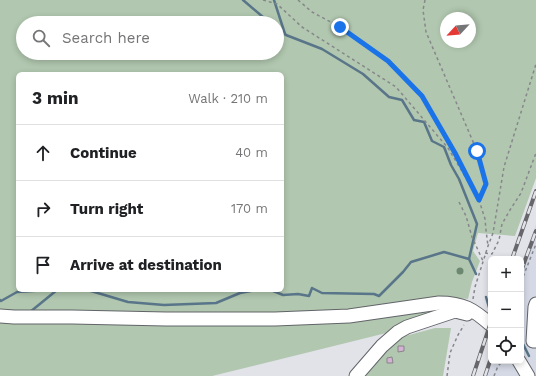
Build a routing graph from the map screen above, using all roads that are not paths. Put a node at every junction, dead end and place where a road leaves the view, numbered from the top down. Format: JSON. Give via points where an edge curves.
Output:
{"nodes":[{"id":1,"x":536,"y":304,"type":"edge"},
{"id":2,"x":472,"y":313,"type":"junction"},
{"id":3,"x":0,"y":316,"type":"edge"},
{"id":4,"x":488,"y":323,"type":"edge"},
{"id":5,"x":536,"y":342,"type":"edge"},
{"id":6,"x":521,"y":364,"type":"edge"},
{"id":7,"x":356,"y":376,"type":"edge"},
{"id":8,"x":528,"y":376,"type":"edge"}],
"edges":[{"from":1,"to":5,"type":"street","via":[[533,341]]},
{"from":2,"to":3,"type":"street","via":[[462,305],[439,303],[349,316],[275,319]]},
{"from":2,"to":4,"type":"street"},
{"from":2,"to":7,"type":"street","via":[[455,311],[407,327],[382,346]]},
{"from":6,"to":8,"type":"street"}]}
